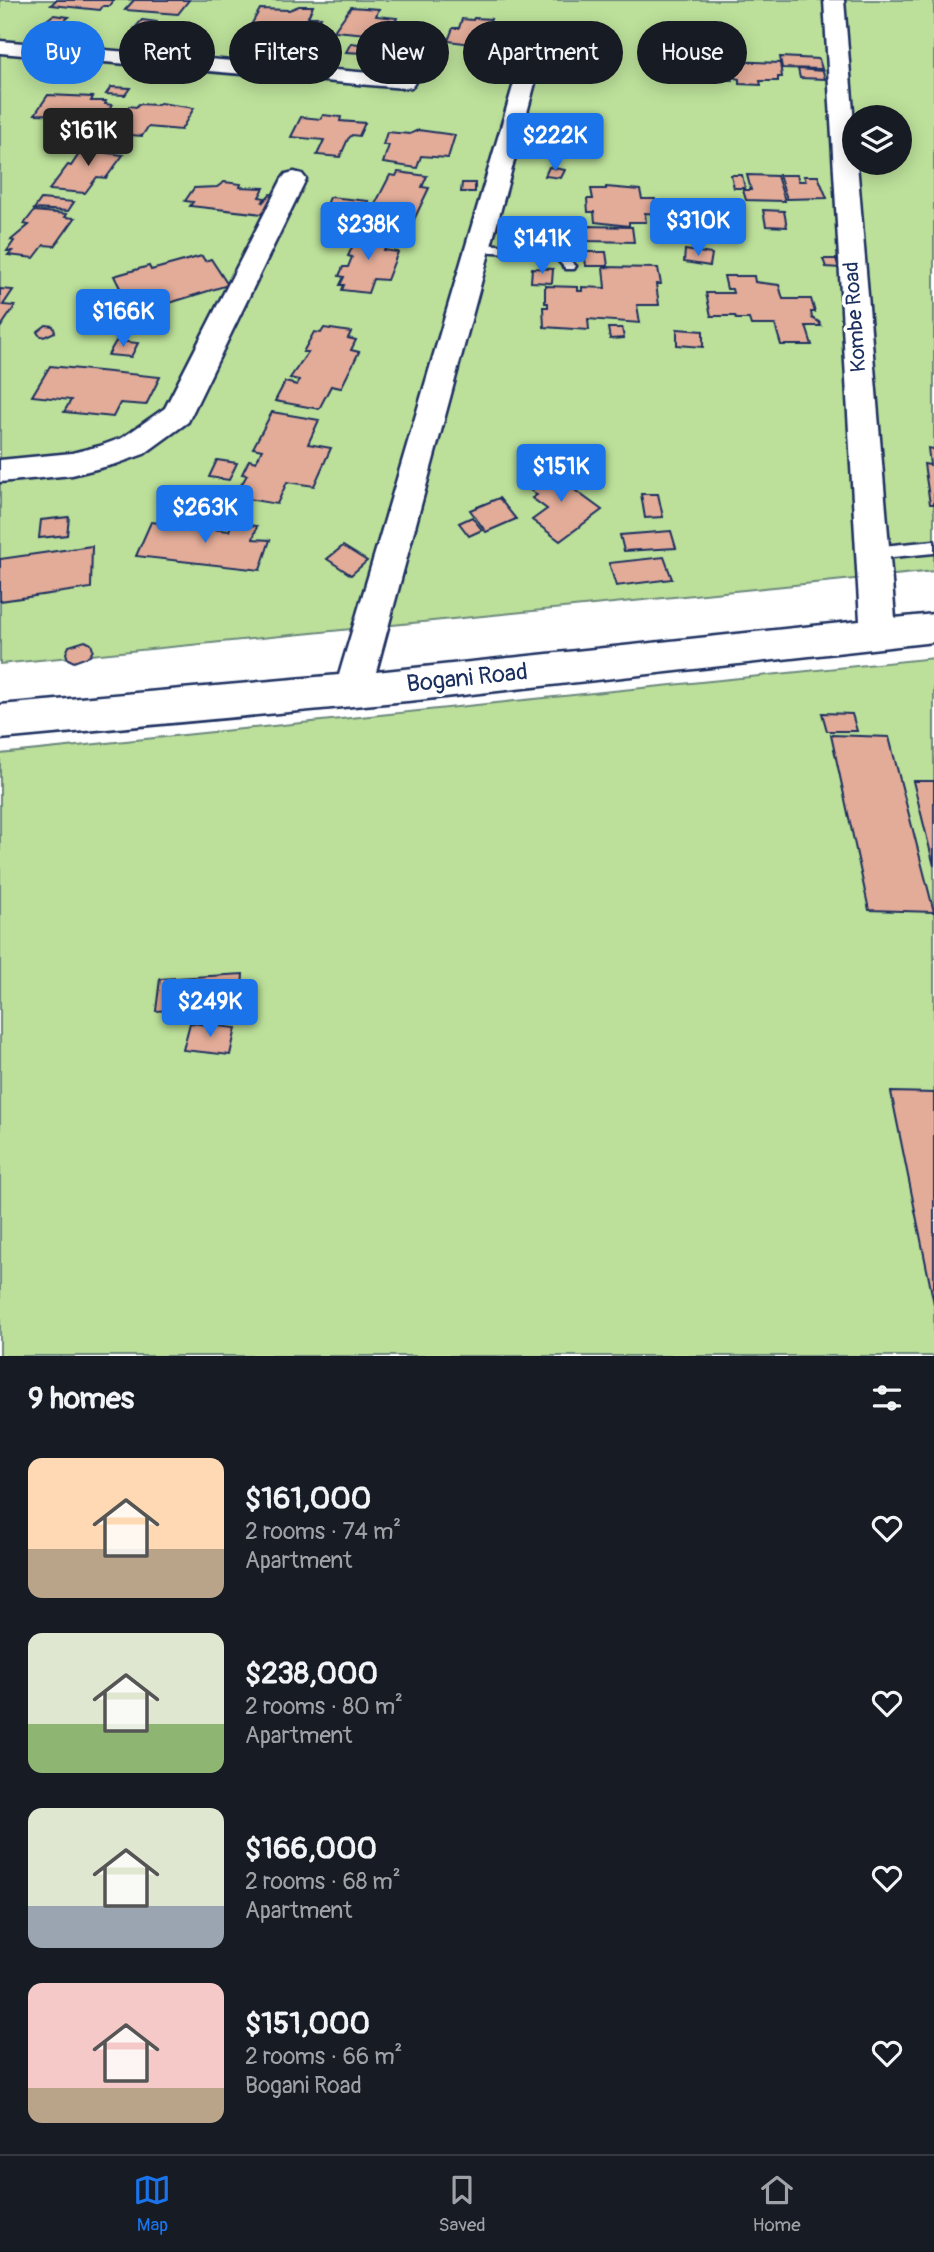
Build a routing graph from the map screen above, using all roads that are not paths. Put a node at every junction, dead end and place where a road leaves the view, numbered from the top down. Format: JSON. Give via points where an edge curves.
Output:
{"nodes":[{"id":1,"x":834,"y":0,"type":"edge"},
{"id":2,"x":0,"y":47,"type":"edge"},
{"id":3,"x":356,"y":78,"type":"edge"},
{"id":4,"x":524,"y":84,"type":"edge"},
{"id":5,"x":294,"y":179,"type":"dead end"},
{"id":6,"x":478,"y":248,"type":"junction"},
{"id":7,"x":570,"y":266,"type":"dead end"},
{"id":8,"x":0,"y":471,"type":"edge"},
{"id":9,"x":934,"y":548,"type":"edge"},
{"id":10,"x":872,"y":553,"type":"junction"},
{"id":11,"x":934,"y":628,"type":"edge"},
{"id":12,"x":879,"y":634,"type":"junction"},
{"id":13,"x":353,"y":689,"type":"junction"},
{"id":14,"x":0,"y":722,"type":"edge"}],
"edges":[{"from":1,"to":10,"type":"street","name":"Kombe Road"},
{"from":2,"to":3,"type":"street"},
{"from":4,"to":6,"type":"street"},
{"from":5,"to":8,"type":"street","via":[[177,415],[133,446],[105,456]]},
{"from":6,"to":7,"type":"lane","via":[[556,252]]},
{"from":6,"to":13,"type":"street"},
{"from":9,"to":10,"type":"lane"},
{"from":10,"to":12,"type":"street","name":"Kombe Road"},
{"from":11,"to":12,"type":"street","name":"Bogani Road"},
{"from":12,"to":13,"type":"street","name":"Bogani Road"},
{"from":13,"to":14,"type":"street","name":"Bogani Road"}]}
